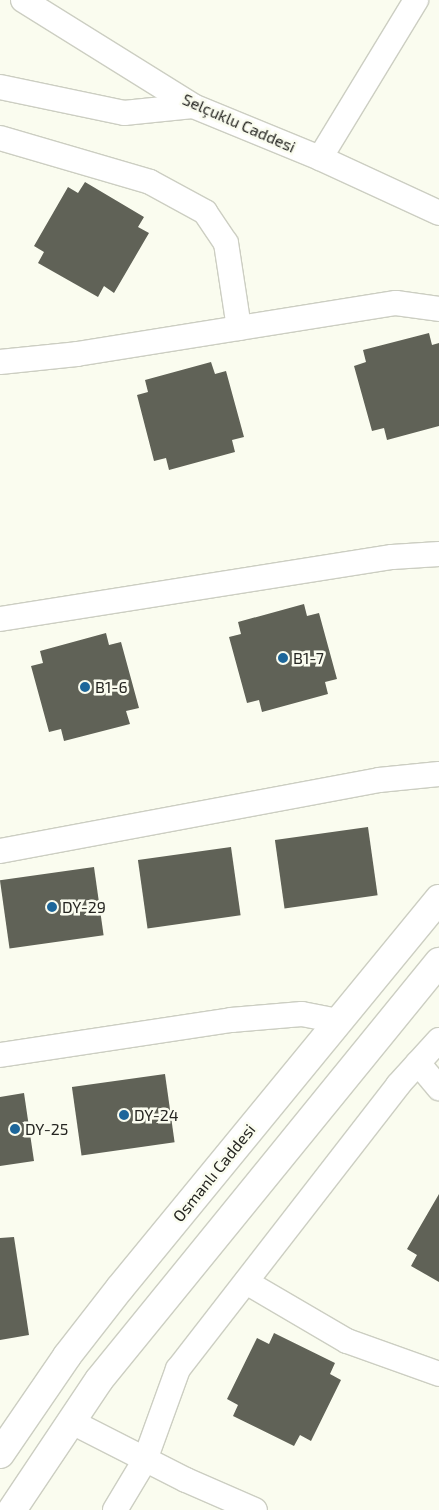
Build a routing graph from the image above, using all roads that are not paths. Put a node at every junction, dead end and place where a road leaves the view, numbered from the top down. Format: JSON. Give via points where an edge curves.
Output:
{"nodes":[{"id":1,"x":23,"y":0,"type":"edge"},
{"id":2,"x":416,"y":0,"type":"edge"},
{"id":3,"x":0,"y":87,"type":"edge"},
{"id":4,"x":193,"y":106,"type":"junction"},
{"id":5,"x":0,"y":138,"type":"edge"},
{"id":6,"x":320,"y":158,"type":"junction"},
{"id":7,"x":439,"y":213,"type":"edge"},
{"id":8,"x":439,"y":309,"type":"edge"},
{"id":9,"x":239,"y":328,"type":"junction"},
{"id":10,"x":0,"y":362,"type":"edge"},
{"id":11,"x":439,"y":554,"type":"edge"},
{"id":12,"x":0,"y":619,"type":"edge"},
{"id":13,"x":439,"y":774,"type":"edge"},
{"id":14,"x":0,"y":852,"type":"edge"},
{"id":15,"x":439,"y":899,"type":"edge"},
{"id":16,"x":439,"y":962,"type":"edge"},
{"id":17,"x":339,"y":1021,"type":"junction"},
{"id":18,"x":439,"y":1040,"type":"edge"},
{"id":19,"x":0,"y":1055,"type":"edge"},
{"id":20,"x":418,"y":1063,"type":"junction"},
{"id":21,"x":439,"y":1088,"type":"edge"},
{"id":22,"x":246,"y":1282,"type":"junction"},
{"id":23,"x":439,"y":1374,"type":"edge"},
{"id":24,"x":70,"y":1421,"type":"junction"},
{"id":25,"x":0,"y":1454,"type":"edge"},
{"id":26,"x":144,"y":1460,"type":"junction"},
{"id":27,"x":12,"y":1510,"type":"edge"},
{"id":28,"x":115,"y":1510,"type":"edge"},
{"id":29,"x":255,"y":1510,"type":"edge"}],
"edges":[{"from":1,"to":4,"type":"street","name":"Selçuklu Caddesi"},
{"from":2,"to":6,"type":"street"},
{"from":3,"to":4,"type":"street","via":[[124,113]]},
{"from":4,"to":6,"type":"street","name":"Selçuklu Caddesi"},
{"from":5,"to":9,"type":"street","via":[[150,182],[205,212],[226,243]]},
{"from":6,"to":7,"type":"street","name":"Selçuklu Caddesi"},
{"from":8,"to":9,"type":"street","via":[[396,303]]},
{"from":9,"to":10,"type":"street","via":[[77,354]]},
{"from":11,"to":12,"type":"street","via":[[392,557]]},
{"from":13,"to":14,"type":"street","via":[[379,780]]},
{"from":15,"to":17,"type":"street","name":"Osmanlı Caddesi"},
{"from":16,"to":24,"type":"street","via":[[151,1312]]},
{"from":17,"to":19,"type":"street","via":[[302,1014],[231,1020]]},
{"from":17,"to":25,"type":"street","name":"Osmanlı Caddesi","via":[[66,1356]]},
{"from":18,"to":20,"type":"street"},
{"from":20,"to":21,"type":"street"},
{"from":20,"to":22,"type":"street"},
{"from":22,"to":23,"type":"street","via":[[347,1341]]},
{"from":22,"to":26,"type":"street","via":[[178,1369]]},
{"from":24,"to":26,"type":"street"},
{"from":24,"to":27,"type":"street"},
{"from":26,"to":28,"type":"street"},
{"from":26,"to":29,"type":"street"}]}
